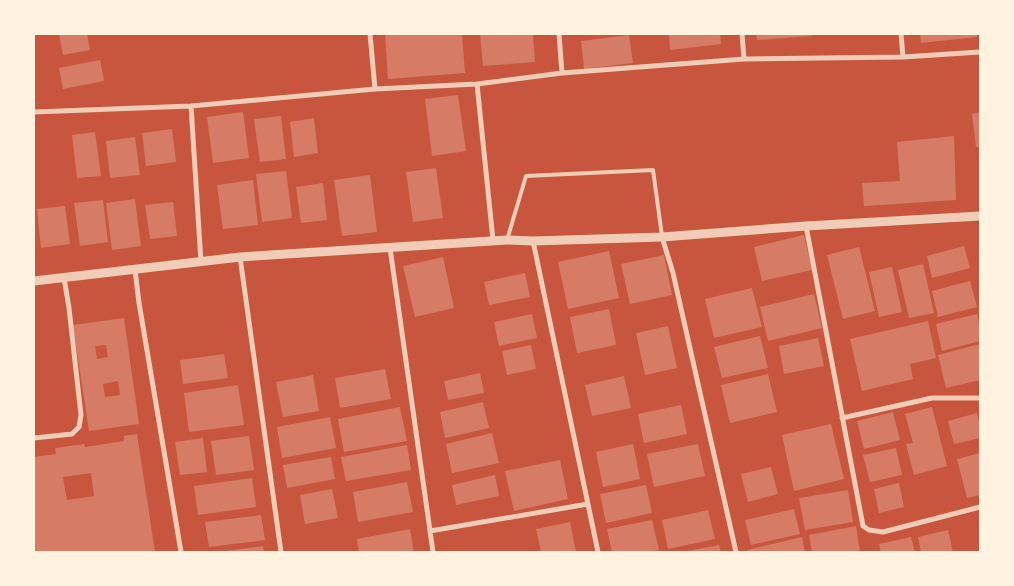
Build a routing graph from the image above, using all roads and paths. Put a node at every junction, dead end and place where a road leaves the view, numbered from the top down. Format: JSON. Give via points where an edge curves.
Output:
{"nodes":[{"id":1,"x":370,"y":34,"type":"edge"},
{"id":2,"x":559,"y":34,"type":"edge"},
{"id":3,"x":742,"y":34,"type":"edge"},
{"id":4,"x":901,"y":34,"type":"edge"},
{"id":5,"x":980,"y":52,"type":"edge"},
{"id":6,"x":903,"y":57,"type":"junction"},
{"id":7,"x":744,"y":59,"type":"junction"},
{"id":8,"x":562,"y":72,"type":"junction"},
{"id":9,"x":477,"y":84,"type":"junction"},
{"id":10,"x":375,"y":89,"type":"junction"},
{"id":11,"x":191,"y":106,"type":"junction"},
{"id":12,"x":34,"y":111,"type":"edge"},
{"id":13,"x":980,"y":216,"type":"edge"},
{"id":14,"x":806,"y":226,"type":"junction"},
{"id":15,"x":662,"y":237,"type":"junction"},
{"id":16,"x":492,"y":240,"type":"junction"},
{"id":17,"x":507,"y":240,"type":"junction"},
{"id":18,"x":533,"y":241,"type":"junction"},
{"id":19,"x":390,"y":248,"type":"junction"},
{"id":20,"x":240,"y":257,"type":"junction"},
{"id":21,"x":201,"y":262,"type":"junction"},
{"id":22,"x":135,"y":270,"type":"junction"},
{"id":23,"x":64,"y":278,"type":"junction"},
{"id":24,"x":34,"y":281,"type":"edge"},
{"id":25,"x":980,"y":398,"type":"edge"},
{"id":26,"x":842,"y":418,"type":"junction"},
{"id":27,"x":34,"y":438,"type":"edge"},
{"id":28,"x":588,"y":504,"type":"junction"},
{"id":29,"x":980,"y":508,"type":"edge"},
{"id":30,"x":430,"y":531,"type":"junction"},
{"id":31,"x":180,"y":552,"type":"edge"},
{"id":32,"x":281,"y":552,"type":"edge"},
{"id":33,"x":433,"y":552,"type":"edge"},
{"id":34,"x":598,"y":552,"type":"edge"},
{"id":35,"x":736,"y":552,"type":"edge"}],
"edges":[{"from":1,"to":10,"type":"street"},
{"from":2,"to":8,"type":"street"},
{"from":3,"to":7,"type":"street"},
{"from":4,"to":6,"type":"street"},
{"from":5,"to":6,"type":"street"},
{"from":6,"to":7,"type":"street"},
{"from":7,"to":8,"type":"street"},
{"from":8,"to":9,"type":"street"},
{"from":9,"to":10,"type":"street"},
{"from":9,"to":16,"type":"street"},
{"from":10,"to":11,"type":"street"},
{"from":11,"to":12,"type":"street"},
{"from":11,"to":21,"type":"street"},
{"from":13,"to":14,"type":"street"},
{"from":14,"to":15,"type":"street"},
{"from":14,"to":26,"type":"street"},
{"from":15,"to":17,"type":"lane","via":[[653,170],[526,176]]},
{"from":15,"to":18,"type":"street"},
{"from":15,"to":35,"type":"street"},
{"from":16,"to":17,"type":"street"},
{"from":16,"to":19,"type":"street"},
{"from":17,"to":18,"type":"street"},
{"from":18,"to":28,"type":"street"},
{"from":19,"to":20,"type":"street"},
{"from":19,"to":30,"type":"street"},
{"from":20,"to":21,"type":"street"},
{"from":20,"to":32,"type":"street"},
{"from":21,"to":22,"type":"street"},
{"from":22,"to":23,"type":"street"},
{"from":22,"to":31,"type":"street"},
{"from":23,"to":24,"type":"street"},
{"from":23,"to":27,"type":"street","via":[[81,415],[79,427],[72,434]]},
{"from":25,"to":26,"type":"street","via":[[932,398]]},
{"from":26,"to":29,"type":"street","via":[[863,526],[869,530],[883,532]]},
{"from":28,"to":30,"type":"street"},
{"from":28,"to":34,"type":"street"},
{"from":30,"to":33,"type":"street"}]}
